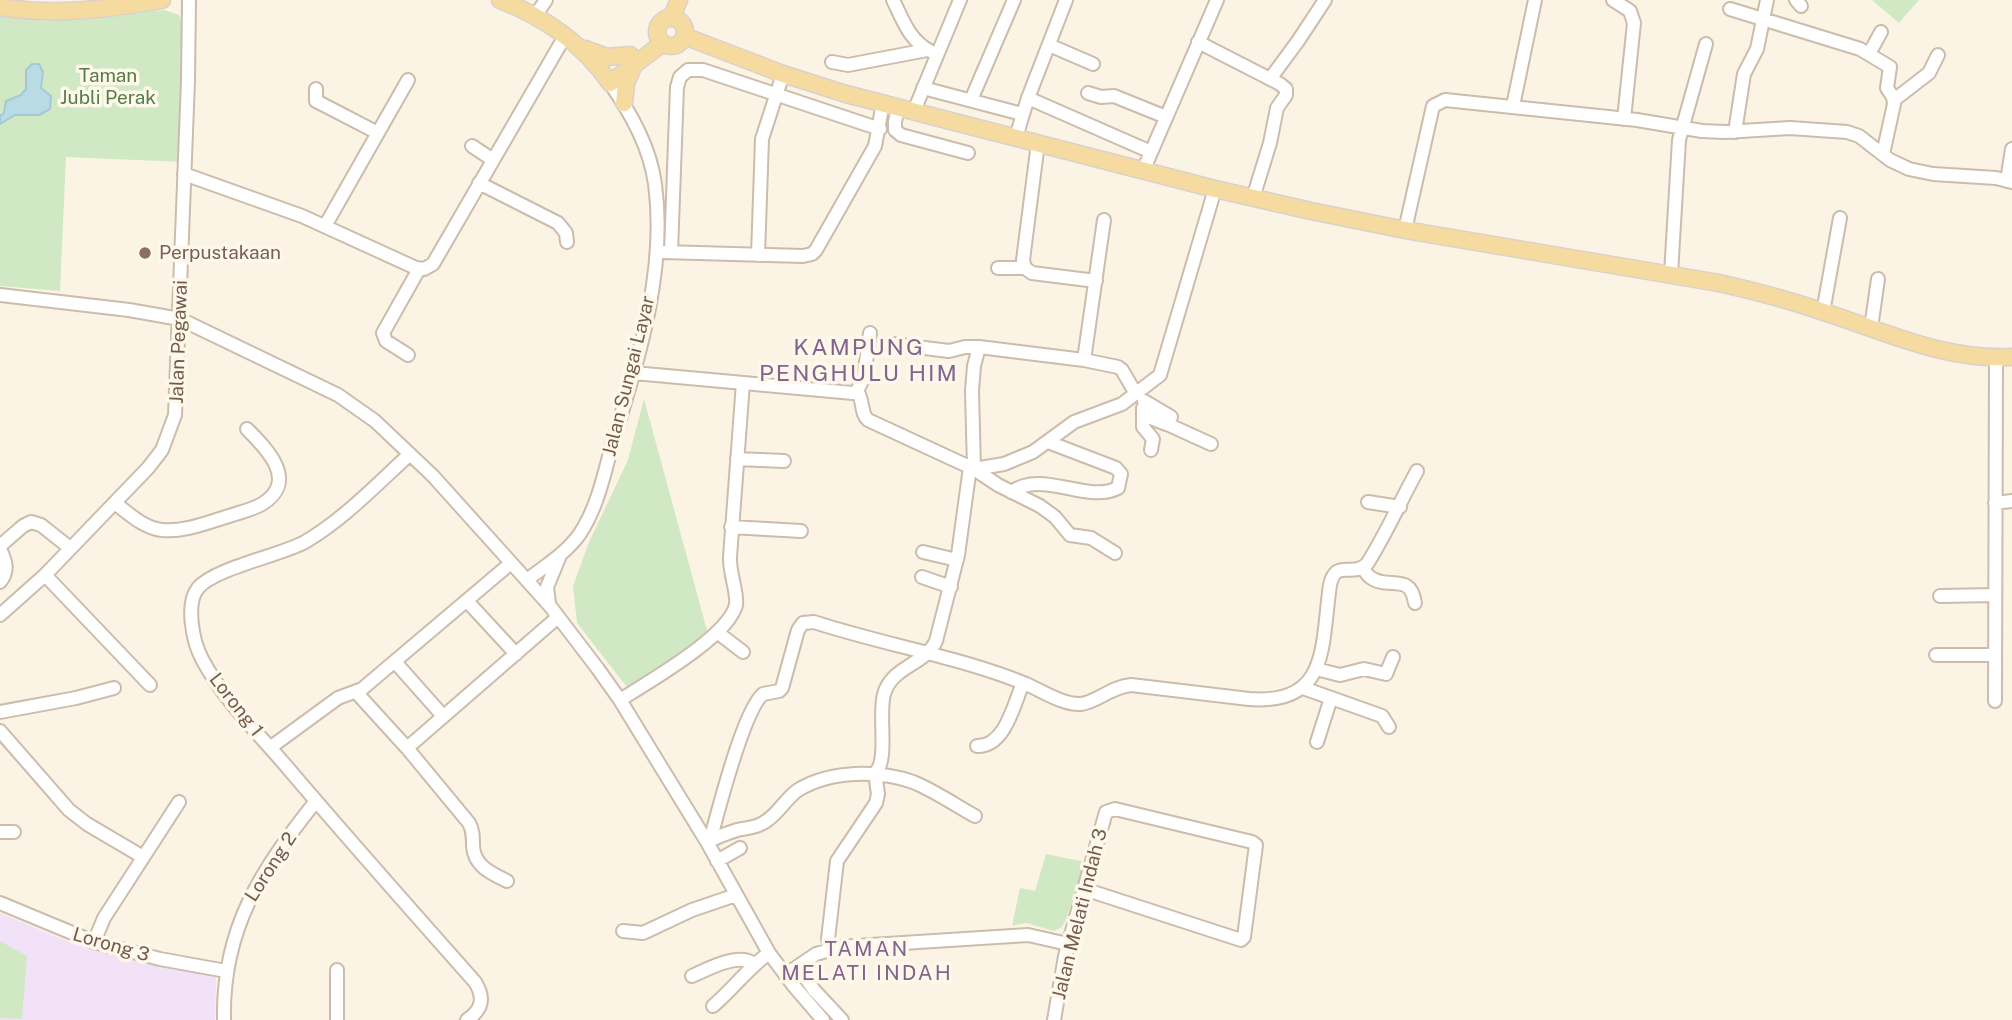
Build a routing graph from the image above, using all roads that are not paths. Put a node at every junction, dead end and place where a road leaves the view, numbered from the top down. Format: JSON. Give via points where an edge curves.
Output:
{"nodes":[{"id":1,"x":162,"y":0,"type":"edge"},
{"id":2,"x":189,"y":0,"type":"edge"},
{"id":3,"x":500,"y":0,"type":"edge"},
{"id":4,"x":546,"y":0,"type":"edge"},
{"id":5,"x":679,"y":0,"type":"edge"},
{"id":6,"x":893,"y":0,"type":"edge"},
{"id":7,"x":960,"y":0,"type":"edge"},
{"id":8,"x":1014,"y":0,"type":"edge"},
{"id":9,"x":1066,"y":0,"type":"edge"},
{"id":10,"x":1217,"y":0,"type":"edge"},
{"id":11,"x":1325,"y":0,"type":"edge"},
{"id":12,"x":1535,"y":0,"type":"edge"},
{"id":13,"x":1613,"y":0,"type":"edge"},
{"id":14,"x":1768,"y":0,"type":"edge"},
{"id":15,"x":0,"y":7,"type":"edge"},
{"id":16,"x":1730,"y":9,"type":"dead end"},
{"id":17,"x":535,"y":16,"type":"junction"},
{"id":18,"x":671,"y":18,"type":"junction"},
{"id":19,"x":1764,"y":18,"type":"junction"},
{"id":20,"x":1881,"y":32,"type":"dead end"},
{"id":21,"x":565,"y":36,"type":"junction"},
{"id":22,"x":684,"y":36,"type":"junction"},
{"id":23,"x":660,"y":38,"type":"junction"},
{"id":24,"x":1198,"y":42,"type":"junction"},
{"id":25,"x":1706,"y":44,"type":"dead end"},
{"id":26,"x":579,"y":46,"type":"junction"},
{"id":27,"x":1049,"y":46,"type":"junction"},
{"id":28,"x":932,"y":52,"type":"junction"},
{"id":29,"x":1869,"y":54,"type":"junction"},
{"id":30,"x":1938,"y":55,"type":"dead end"},
{"id":31,"x":632,"y":60,"type":"junction"},
{"id":32,"x":832,"y":62,"type":"dead end"},
{"id":33,"x":1093,"y":64,"type":"dead end"},
{"id":34,"x":783,"y":74,"type":"junction"},
{"id":35,"x":607,"y":79,"type":"junction"},
{"id":36,"x":408,"y":80,"type":"dead end"},
{"id":37,"x":1275,"y":81,"type":"junction"},
{"id":38,"x":923,"y":88,"type":"junction"},
{"id":39,"x":316,"y":89,"type":"dead end"},
{"id":40,"x":1088,"y":93,"type":"dead end"},
{"id":41,"x":776,"y":94,"type":"junction"},
{"id":42,"x":1028,"y":98,"type":"junction"},
{"id":43,"x":971,"y":100,"type":"junction"},
{"id":44,"x":1894,"y":100,"type":"junction"},
{"id":45,"x":624,"y":103,"type":"junction"},
{"id":46,"x":1513,"y":106,"type":"junction"},
{"id":47,"x":898,"y":107,"type":"junction"},
{"id":48,"x":1022,"y":114,"type":"junction"},
{"id":49,"x":1166,"y":117,"type":"junction"},
{"id":50,"x":1624,"y":119,"type":"junction"},
{"id":51,"x":1682,"y":128,"type":"junction"},
{"id":52,"x":880,"y":129,"type":"junction"},
{"id":53,"x":1735,"y":132,"type":"junction"},
{"id":54,"x":378,"y":133,"type":"junction"},
{"id":55,"x":1016,"y":137,"type":"junction"},
{"id":56,"x":1038,"y":143,"type":"junction"},
{"id":57,"x":472,"y":146,"type":"dead end"},
{"id":58,"x":2012,"y":149,"type":"edge"},
{"id":59,"x":1151,"y":152,"type":"junction"},
{"id":60,"x":968,"y":153,"type":"dead end"},
{"id":61,"x":1883,"y":154,"type":"junction"},
{"id":62,"x":493,"y":160,"type":"junction"},
{"id":63,"x":1143,"y":170,"type":"junction"},
{"id":64,"x":184,"y":174,"type":"junction"},
{"id":65,"x":2010,"y":182,"type":"edge"},
{"id":66,"x":480,"y":183,"type":"junction"},
{"id":67,"x":1215,"y":189,"type":"junction"},
{"id":68,"x":1253,"y":198,"type":"junction"},
{"id":69,"x":1840,"y":218,"type":"dead end"},
{"id":70,"x":1104,"y":220,"type":"dead end"},
{"id":71,"x":325,"y":226,"type":"junction"},
{"id":72,"x":1405,"y":230,"type":"junction"},
{"id":73,"x":567,"y":242,"type":"dead end"},
{"id":74,"x":655,"y":252,"type":"junction"},
{"id":75,"x":671,"y":252,"type":"junction"},
{"id":76,"x":758,"y":255,"type":"junction"},
{"id":77,"x":998,"y":268,"type":"dead end"},
{"id":78,"x":1025,"y":268,"type":"junction"},
{"id":79,"x":419,"y":269,"type":"junction"},
{"id":80,"x":1671,"y":274,"type":"junction"},
{"id":81,"x":1878,"y":279,"type":"dead end"},
{"id":82,"x":1096,"y":281,"type":"junction"},
{"id":83,"x":0,"y":295,"type":"edge"},
{"id":84,"x":1823,"y":312,"type":"junction"},
{"id":85,"x":180,"y":319,"type":"junction"},
{"id":86,"x":1871,"y":328,"type":"junction"},
{"id":87,"x":870,"y":333,"type":"dead end"},
{"id":88,"x":892,"y":344,"type":"dead end"},
{"id":89,"x":979,"y":347,"type":"junction"},
{"id":90,"x":408,"y":355,"type":"dead end"},
{"id":91,"x":2004,"y":358,"type":"edge"},
{"id":92,"x":1084,"y":360,"type":"junction"},
{"id":93,"x":634,"y":373,"type":"junction"},
{"id":94,"x":743,"y":383,"type":"junction"},
{"id":95,"x":857,"y":391,"type":"junction"},
{"id":96,"x":1141,"y":394,"type":"junction"},
{"id":97,"x":1143,"y":415,"type":"junction"},
{"id":98,"x":1167,"y":424,"type":"junction"},
{"id":99,"x":247,"y":429,"type":"dead end"},
{"id":100,"x":1048,"y":442,"type":"junction"},
{"id":101,"x":1211,"y":444,"type":"dead end"},
{"id":102,"x":1151,"y":450,"type":"dead end"},
{"id":103,"x":410,"y":454,"type":"junction"},
{"id":104,"x":737,"y":459,"type":"junction"},
{"id":105,"x":783,"y":461,"type":"dead end"},
{"id":106,"x":972,"y":468,"type":"junction"},
{"id":107,"x":1417,"y":471,"type":"dead end"},
{"id":108,"x":1012,"y":492,"type":"junction"},
{"id":109,"x":2012,"y":501,"type":"edge"},
{"id":110,"x":1368,"y":502,"type":"dead end"},
{"id":111,"x":115,"y":503,"type":"junction"},
{"id":112,"x":1996,"y":503,"type":"junction"},
{"id":113,"x":1400,"y":507,"type":"junction"},
{"id":114,"x":731,"y":527,"type":"junction"},
{"id":115,"x":801,"y":531,"type":"dead end"},
{"id":116,"x":0,"y":547,"type":"edge"},
{"id":117,"x":70,"y":548,"type":"junction"},
{"id":118,"x":923,"y":552,"type":"dead end"},
{"id":119,"x":1115,"y":553,"type":"dead end"},
{"id":120,"x":561,"y":555,"type":"junction"},
{"id":121,"x":957,"y":560,"type":"junction"},
{"id":122,"x":511,"y":563,"type":"junction"},
{"id":123,"x":1363,"y":568,"type":"junction"},
{"id":124,"x":45,"y":575,"type":"junction"},
{"id":125,"x":922,"y":577,"type":"dead end"},
{"id":126,"x":527,"y":580,"type":"junction"},
{"id":127,"x":0,"y":582,"type":"edge"},
{"id":128,"x":951,"y":587,"type":"junction"},
{"id":129,"x":1995,"y":595,"type":"junction"},
{"id":130,"x":1940,"y":596,"type":"dead end"},
{"id":131,"x":467,"y":601,"type":"junction"},
{"id":132,"x":1415,"y":603,"type":"dead end"},
{"id":133,"x":550,"y":606,"type":"junction"},
{"id":134,"x":0,"y":615,"type":"edge"},
{"id":135,"x":558,"y":617,"type":"junction"},
{"id":136,"x":717,"y":632,"type":"junction"},
{"id":137,"x":743,"y":652,"type":"dead end"},
{"id":138,"x":929,"y":652,"type":"junction"},
{"id":139,"x":516,"y":654,"type":"junction"},
{"id":140,"x":1936,"y":655,"type":"dead end"},
{"id":141,"x":1995,"y":655,"type":"junction"},
{"id":142,"x":1393,"y":657,"type":"dead end"},
{"id":143,"x":396,"y":663,"type":"junction"},
{"id":144,"x":1316,"y":669,"type":"junction"},
{"id":145,"x":1023,"y":683,"type":"junction"},
{"id":146,"x":150,"y":685,"type":"dead end"},
{"id":147,"x":114,"y":688,"type":"dead end"},
{"id":148,"x":1303,"y":688,"type":"junction"},
{"id":149,"x":356,"y":692,"type":"junction"},
{"id":150,"x":1331,"y":698,"type":"junction"},
{"id":151,"x":620,"y":700,"type":"junction"},
{"id":152,"x":1995,"y":701,"type":"dead end"},
{"id":153,"x":0,"y":712,"type":"edge"},
{"id":154,"x":443,"y":716,"type":"junction"},
{"id":155,"x":1389,"y":727,"type":"dead end"},
{"id":156,"x":0,"y":731,"type":"edge"},
{"id":157,"x":1317,"y":742,"type":"dead end"},
{"id":158,"x":977,"y":746,"type":"dead end"},
{"id":159,"x":271,"y":747,"type":"junction"},
{"id":160,"x":407,"y":748,"type":"junction"},
{"id":161,"x":875,"y":773,"type":"junction"},
{"id":162,"x":316,"y":801,"type":"junction"},
{"id":163,"x":179,"y":802,"type":"dead end"},
{"id":164,"x":975,"y":816,"type":"dead end"},
{"id":165,"x":0,"y":832,"type":"edge"},
{"id":166,"x":14,"y":832,"type":"dead end"},
{"id":167,"x":708,"y":842,"type":"junction"},
{"id":168,"x":740,"y":848,"type":"dead end"},
{"id":169,"x":142,"y":857,"type":"junction"},
{"id":170,"x":717,"y":861,"type":"junction"},
{"id":171,"x":507,"y":881,"type":"dead end"},
{"id":172,"x":1084,"y":889,"type":"junction"},
{"id":173,"x":736,"y":895,"type":"junction"},
{"id":174,"x":0,"y":904,"type":"edge"},
{"id":175,"x":623,"y":931,"type":"dead end"},
{"id":176,"x":94,"y":942,"type":"junction"},
{"id":177,"x":1068,"y":944,"type":"junction"},
{"id":178,"x":830,"y":948,"type":"junction"},
{"id":179,"x":769,"y":953,"type":"junction"},
{"id":180,"x":754,"y":964,"type":"junction"},
{"id":181,"x":797,"y":967,"type":"junction"},
{"id":182,"x":337,"y":970,"type":"dead end"},
{"id":183,"x":226,"y":971,"type":"junction"},
{"id":184,"x":785,"y":975,"type":"junction"},
{"id":185,"x":692,"y":976,"type":"dead end"},
{"id":186,"x":713,"y":1006,"type":"dead end"},
{"id":187,"x":820,"y":1019,"type":"edge"},
{"id":188,"x":224,"y":1020,"type":"edge"},
{"id":189,"x":337,"y":1020,"type":"edge"},
{"id":190,"x":467,"y":1020,"type":"edge"},
{"id":191,"x":842,"y":1020,"type":"edge"},
{"id":192,"x":1054,"y":1020,"type":"edge"}],
"edges":[{"from":1,"to":15,"type":"main road","via":[[71,11]]},
{"from":2,"to":64,"type":"street","name":"Jalan Pegawai"},
{"from":3,"to":17,"type":"main road","name":"Jalan Sungai Layar"},
{"from":4,"to":17,"type":"street"},
{"from":5,"to":18,"type":"main road"},
{"from":6,"to":28,"type":"street","via":[[911,36]]},
{"from":7,"to":28,"type":"street"},
{"from":8,"to":43,"type":"street"},
{"from":9,"to":27,"type":"street"},
{"from":10,"to":24,"type":"street"},
{"from":11,"to":37,"type":"street"},
{"from":12,"to":46,"type":"street"},
{"from":13,"to":50,"type":"street","via":[[1630,11],[1634,23]]},
{"from":14,"to":19,"type":"street"},
{"from":16,"to":19,"type":"street"},
{"from":17,"to":21,"type":"main road","name":"Jalan Sungai Layar"},
{"from":18,"to":22,"type":"main road","via":[[683,25]]},
{"from":18,"to":23,"type":"main road","via":[[662,22]]},
{"from":19,"to":29,"type":"street"},
{"from":19,"to":53,"type":"street","via":[[1757,49],[1744,74]]},
{"from":20,"to":29,"type":"street"},
{"from":21,"to":26,"type":"main road","name":"Jalan Sungai Layar"},
{"from":21,"to":62,"type":"street"},
{"from":22,"to":23,"type":"main road","via":[[675,45]]},
{"from":22,"to":34,"type":"main road"},
{"from":23,"to":31,"type":"main road"},
{"from":24,"to":37,"type":"street"},
{"from":24,"to":49,"type":"street"},
{"from":25,"to":51,"type":"street"},
{"from":26,"to":31,"type":"main road"},
{"from":26,"to":35,"type":"main road","name":"Jalan Sungai Layar"},
{"from":27,"to":33,"type":"street"},
{"from":27,"to":42,"type":"street"},
{"from":28,"to":32,"type":"street","via":[[848,65]]},
{"from":28,"to":38,"type":"street"},
{"from":29,"to":44,"type":"street","via":[[1890,67],[1887,88]]},
{"from":30,"to":44,"type":"street","via":[[1929,73]]},
{"from":31,"to":35,"type":"main road"},
{"from":31,"to":45,"type":"main road"},
{"from":34,"to":41,"type":"street"},
{"from":34,"to":47,"type":"main road"},
{"from":35,"to":45,"type":"street","name":"Jalan Sungai Layar"},
{"from":36,"to":54,"type":"street"},
{"from":37,"to":68,"type":"street","via":[[1286,94],[1277,108]]},
{"from":38,"to":43,"type":"street"},
{"from":38,"to":47,"type":"street"},
{"from":39,"to":54,"type":"street","via":[[316,101]]},
{"from":40,"to":49,"type":"street","via":[[1114,96]]},
{"from":41,"to":52,"type":"street"},
{"from":41,"to":75,"type":"street","via":[[695,69],[680,77]]},
{"from":41,"to":76,"type":"street","via":[[762,139]]},
{"from":42,"to":48,"type":"street"},
{"from":42,"to":59,"type":"street"},
{"from":43,"to":48,"type":"street"},
{"from":44,"to":61,"type":"street"},
{"from":45,"to":74,"type":"street","name":"Jalan Sungai Layar","via":[[643,141],[655,184]]},
{"from":46,"to":50,"type":"street"},
{"from":46,"to":72,"type":"street","via":[[1455,100],[1433,106]]},
{"from":47,"to":52,"type":"street"},
{"from":47,"to":55,"type":"main road"},
{"from":47,"to":60,"type":"street","via":[[895,130],[901,135]]},
{"from":48,"to":55,"type":"street"},
{"from":49,"to":59,"type":"street"},
{"from":50,"to":51,"type":"street"},
{"from":51,"to":53,"type":"street"},
{"from":51,"to":80,"type":"street"},
{"from":52,"to":76,"type":"street","via":[[875,146],[816,250],[807,256]]},
{"from":53,"to":61,"type":"street","via":[[1790,128],[1847,132]]},
{"from":54,"to":71,"type":"street"},
{"from":55,"to":56,"type":"main road"},
{"from":56,"to":63,"type":"main road"},
{"from":56,"to":78,"type":"street"},
{"from":57,"to":62,"type":"street"},
{"from":58,"to":65,"type":"street"},
{"from":59,"to":63,"type":"street"},
{"from":61,"to":65,"type":"street","via":[[1922,172]]},
{"from":62,"to":66,"type":"street"},
{"from":63,"to":67,"type":"main road"},
{"from":64,"to":71,"type":"street"},
{"from":64,"to":85,"type":"street","name":"Jalan Pegawai"},
{"from":66,"to":73,"type":"street","via":[[558,223]]},
{"from":66,"to":79,"type":"street","via":[[433,264]]},
{"from":67,"to":68,"type":"main road"},
{"from":67,"to":96,"type":"street","via":[[1164,367]]},
{"from":68,"to":72,"type":"main road"},
{"from":69,"to":84,"type":"street"},
{"from":70,"to":82,"type":"street"},
{"from":71,"to":79,"type":"street"},
{"from":72,"to":80,"type":"main road"},
{"from":74,"to":75,"type":"street"},
{"from":74,"to":93,"type":"street","name":"Jalan Sungai Layar","via":[[650,305]]},
{"from":75,"to":76,"type":"street"},
{"from":77,"to":78,"type":"street"},
{"from":78,"to":82,"type":"street","via":[[1032,273]]},
{"from":79,"to":90,"type":"street","via":[[383,332],[386,341]]},
{"from":80,"to":84,"type":"main road","via":[[1756,291]]},
{"from":81,"to":86,"type":"street"},
{"from":82,"to":92,"type":"street"},
{"from":83,"to":85,"type":"street"},
{"from":84,"to":86,"type":"main road"},
{"from":85,"to":103,"type":"street","via":[[338,396],[375,421]]},
{"from":85,"to":111,"type":"street","name":"Jalan Pegawai","via":[[173,422],[156,459]]},
{"from":86,"to":91,"type":"main road","via":[[1947,353]]},
{"from":87,"to":95,"type":"street","via":[[864,377]]},
{"from":88,"to":89,"type":"street","via":[[949,351]]},
{"from":89,"to":92,"type":"street"},
{"from":89,"to":106,"type":"street","via":[[972,391]]},
{"from":91,"to":112,"type":"street"},
{"from":92,"to":96,"type":"street","via":[[1122,370]]},
{"from":93,"to":94,"type":"street"},
{"from":93,"to":120,"type":"street","name":"Jalan Sungai Layar","via":[[588,520]]},
{"from":94,"to":95,"type":"street"},
{"from":94,"to":104,"type":"street"},
{"from":95,"to":106,"type":"street","via":[[868,420]]},
{"from":96,"to":97,"type":"street"},
{"from":96,"to":98,"type":"street","via":[[1171,417]]},
{"from":96,"to":100,"type":"street","via":[[1071,423]]},
{"from":97,"to":98,"type":"street"},
{"from":97,"to":102,"type":"street","via":[[1143,427],[1153,439]]},
{"from":98,"to":101,"type":"street"},
{"from":99,"to":111,"type":"street","via":[[273,456],[278,468],[277,487],[260,506],[195,527],[160,530],[141,523]]},
{"from":100,"to":106,"type":"street","via":[[1009,463]]},
{"from":100,"to":108,"type":"street","via":[[1116,468],[1121,474],[1118,488],[1095,492],[1041,485]]},
{"from":103,"to":122,"type":"street"},
{"from":103,"to":159,"type":"street","name":"Lorong 1","via":[[332,524],[295,546],[222,573],[195,593],[192,624],[201,657]]},
{"from":104,"to":105,"type":"street"},
{"from":104,"to":114,"type":"street"},
{"from":106,"to":108,"type":"street"},
{"from":106,"to":121,"type":"street"},
{"from":107,"to":113,"type":"street"},
{"from":108,"to":119,"type":"street","via":[[1045,509],[1070,535],[1087,536]]},
{"from":109,"to":112,"type":"street"},
{"from":110,"to":113,"type":"street"},
{"from":111,"to":117,"type":"street","name":"Jalan Pegawai"},
{"from":112,"to":129,"type":"street"},
{"from":113,"to":123,"type":"street"},
{"from":114,"to":115,"type":"street"},
{"from":114,"to":136,"type":"street","via":[[730,569],[736,601]]},
{"from":116,"to":117,"type":"street","via":[[31,522]]},
{"from":116,"to":127,"type":"street","via":[[6,564]]},
{"from":117,"to":124,"type":"street","name":"Jalan Pegawai"},
{"from":118,"to":121,"type":"street"},
{"from":120,"to":126,"type":"street","name":"Jalan Sungai Layar"},
{"from":120,"to":133,"type":"street","via":[[547,587]]},
{"from":121,"to":128,"type":"street"},
{"from":122,"to":126,"type":"street"},
{"from":122,"to":131,"type":"street"},
{"from":123,"to":132,"type":"street","via":[[1377,580],[1410,588]]},
{"from":123,"to":144,"type":"street","via":[[1339,570],[1332,577]]},
{"from":124,"to":134,"type":"street","name":"Jalan Pegawai"},
{"from":124,"to":146,"type":"street"},
{"from":125,"to":128,"type":"street"},
{"from":126,"to":133,"type":"street"},
{"from":128,"to":138,"type":"street"},
{"from":129,"to":130,"type":"street"},
{"from":129,"to":141,"type":"street"},
{"from":131,"to":139,"type":"street"},
{"from":131,"to":143,"type":"street"},
{"from":133,"to":135,"type":"street"},
{"from":135,"to":139,"type":"street"},
{"from":135,"to":151,"type":"street"},
{"from":136,"to":137,"type":"street"},
{"from":136,"to":151,"type":"street"},
{"from":138,"to":145,"type":"street"},
{"from":138,"to":161,"type":"street","via":[[889,682],[881,710],[882,763]]},
{"from":138,"to":167,"type":"street","via":[[803,623],[782,688],[763,694],[754,705]]},
{"from":139,"to":154,"type":"street"},
{"from":140,"to":141,"type":"street"},
{"from":141,"to":152,"type":"street"},
{"from":142,"to":144,"type":"street","via":[[1386,674],[1360,669],[1340,675]]},
{"from":143,"to":149,"type":"street"},
{"from":143,"to":154,"type":"street"},
{"from":144,"to":148,"type":"street"},
{"from":145,"to":148,"type":"street","via":[[1080,704],[1131,685],[1265,700]]},
{"from":145,"to":158,"type":"street","via":[[996,741]]},
{"from":147,"to":153,"type":"street"},
{"from":148,"to":150,"type":"street"},
{"from":149,"to":159,"type":"street","via":[[338,698]]},
{"from":149,"to":160,"type":"street"},
{"from":150,"to":155,"type":"street","via":[[1382,716]]},
{"from":150,"to":157,"type":"street"},
{"from":151,"to":167,"type":"street"},
{"from":154,"to":160,"type":"street"},
{"from":156,"to":169,"type":"street","via":[[69,810]]},
{"from":159,"to":162,"type":"street","name":"Lorong 1"},
{"from":160,"to":171,"type":"street","via":[[469,823],[479,863]]},
{"from":161,"to":164,"type":"street","via":[[915,783]]},
{"from":161,"to":167,"type":"street","via":[[812,783],[789,797],[761,825]]},
{"from":161,"to":178,"type":"street","via":[[876,803],[837,861]]},
{"from":162,"to":183,"type":"street","name":"Lorong 2","via":[[249,899]]},
{"from":162,"to":190,"type":"street","name":"Lorong 1","via":[[475,982],[482,1000],[479,1011]]},
{"from":163,"to":169,"type":"street"},
{"from":165,"to":166,"type":"street"},
{"from":167,"to":170,"type":"street"},
{"from":168,"to":170,"type":"street"},
{"from":169,"to":176,"type":"street"},
{"from":170,"to":173,"type":"street"},
{"from":172,"to":172,"type":"street","name":"Jalan Melati Indah 3","via":[[1109,810],[1252,842],[1257,850],[1241,940]]},
{"from":172,"to":177,"type":"street","name":"Jalan Melati Indah 3"},
{"from":173,"to":175,"type":"street","via":[[643,933]]},
{"from":173,"to":179,"type":"street"},
{"from":174,"to":176,"type":"street","name":"Lorong 3"},
{"from":176,"to":183,"type":"street","name":"Lorong 3"},
{"from":177,"to":178,"type":"street","via":[[1022,935]]},
{"from":177,"to":192,"type":"street","name":"Jalan Melati Indah 3"},
{"from":178,"to":181,"type":"street"},
{"from":179,"to":180,"type":"street"},
{"from":179,"to":184,"type":"street"},
{"from":180,"to":185,"type":"street","via":[[739,959]]},
{"from":180,"to":186,"type":"street"},
{"from":181,"to":184,"type":"street"},
{"from":181,"to":191,"type":"street"},
{"from":182,"to":189,"type":"street"},
{"from":183,"to":188,"type":"street","name":"Lorong 2"},
{"from":184,"to":187,"type":"street"}]}
